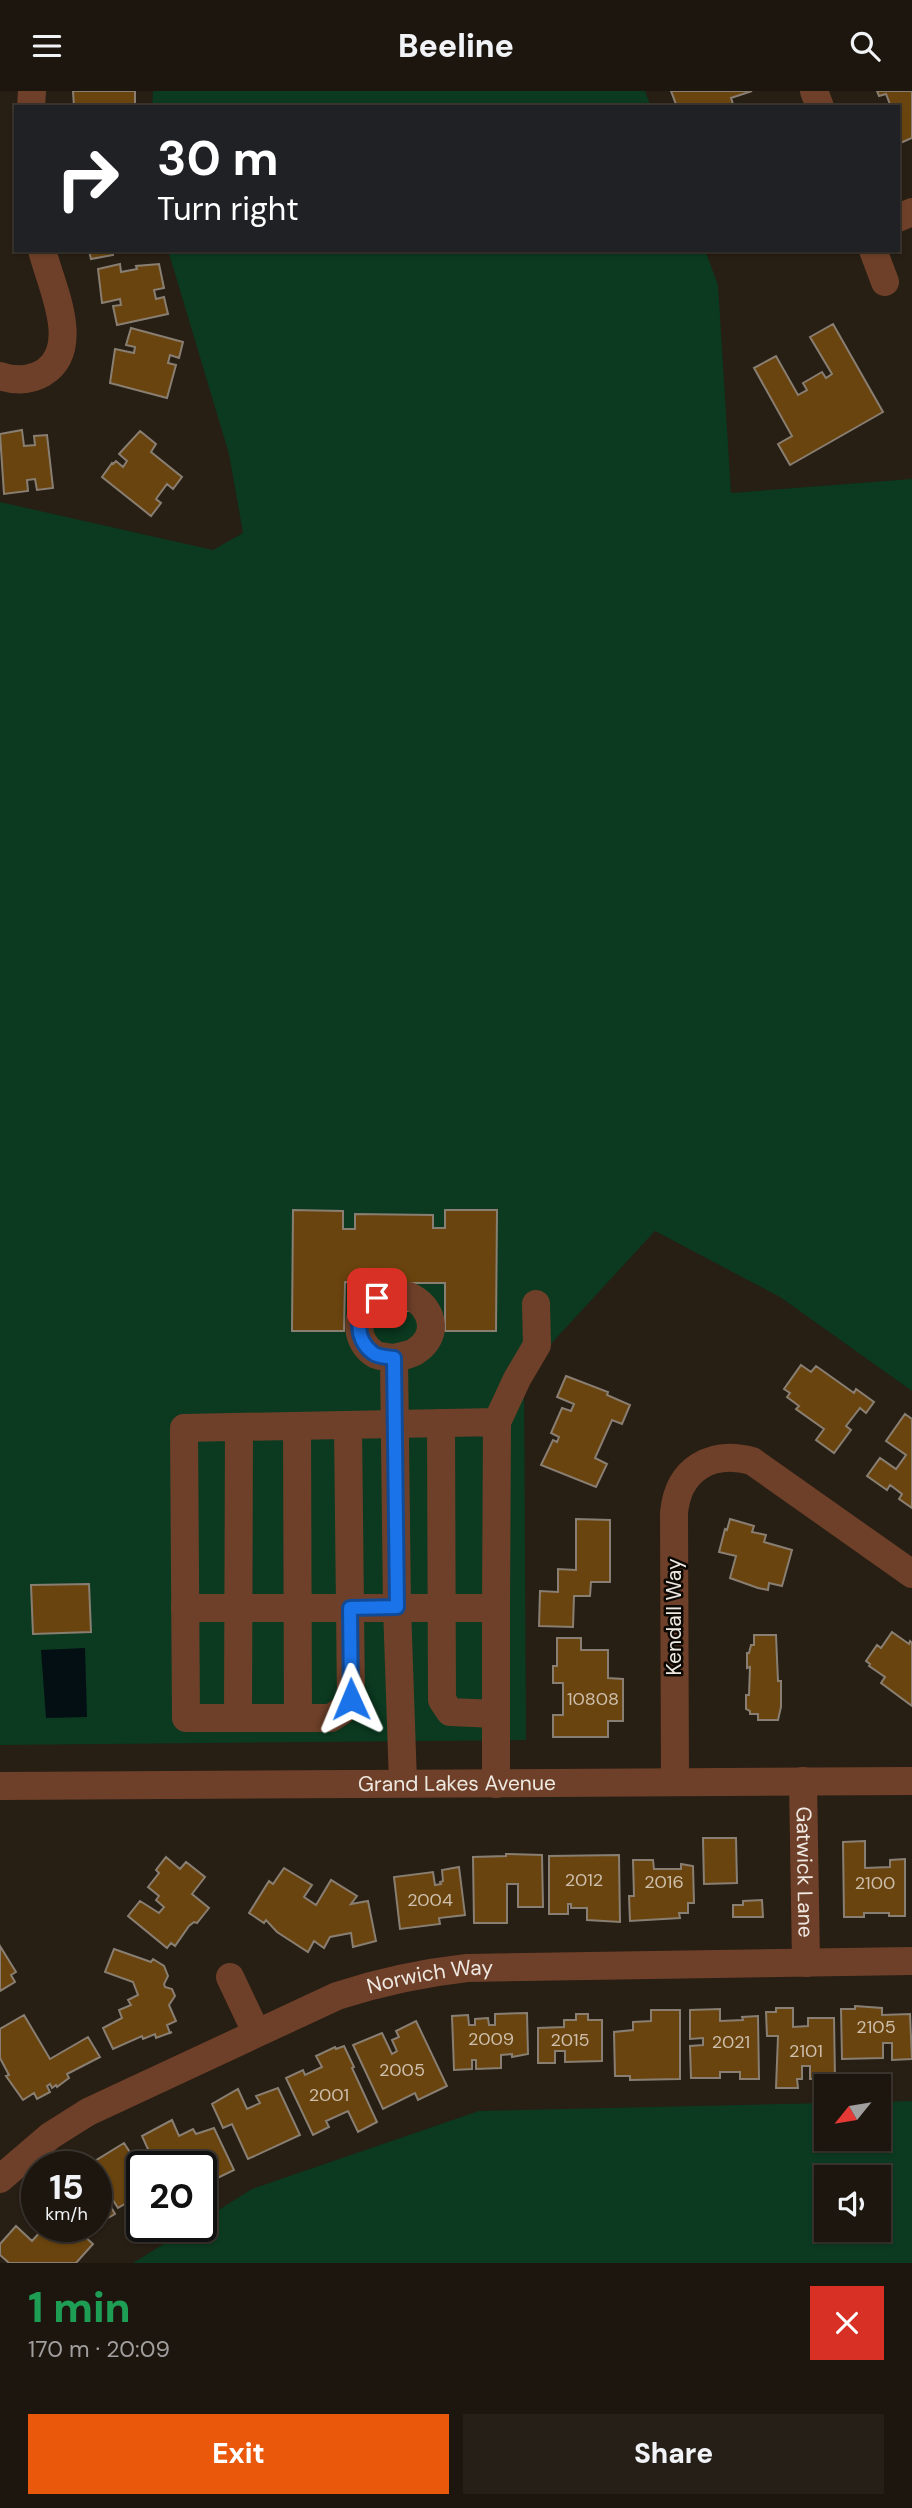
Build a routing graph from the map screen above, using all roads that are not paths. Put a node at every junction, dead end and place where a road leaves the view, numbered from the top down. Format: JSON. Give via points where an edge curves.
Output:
{"nodes":[{"id":1,"x":43,"y":252,"type":"edge"},
{"id":2,"x":874,"y":252,"type":"edge"},
{"id":3,"x":885,"y":282,"type":"dead end"},
{"id":4,"x":4,"y":377,"type":"edge"},
{"id":5,"x":409,"y":1296,"type":"dead end"},
{"id":6,"x":377,"y":1298,"type":"dead end"},
{"id":7,"x":537,"y":1304,"type":"dead end"},
{"id":8,"x":394,"y":1358,"type":"junction"},
{"id":9,"x":496,"y":1422,"type":"junction"},
{"id":10,"x":441,"y":1423,"type":"junction"},
{"id":11,"x":396,"y":1424,"type":"junction"},
{"id":12,"x":348,"y":1425,"type":"junction"},
{"id":13,"x":297,"y":1426,"type":"junction"},
{"id":14,"x":239,"y":1427,"type":"junction"},
{"id":15,"x":912,"y":1574,"type":"edge"},
{"id":16,"x":397,"y":1607,"type":"junction"},
{"id":17,"x":442,"y":1607,"type":"junction"},
{"id":18,"x":185,"y":1608,"type":"junction"},
{"id":19,"x":238,"y":1608,"type":"junction"},
{"id":20,"x":297,"y":1608,"type":"junction"},
{"id":21,"x":350,"y":1608,"type":"junction"},
{"id":22,"x":496,"y":1608,"type":"junction"},
{"id":23,"x":496,"y":1714,"type":"junction"},
{"id":24,"x":238,"y":1718,"type":"junction"},
{"id":25,"x":298,"y":1718,"type":"junction"},
{"id":26,"x":803,"y":1781,"type":"junction"},
{"id":27,"x":912,"y":1781,"type":"edge"},
{"id":28,"x":675,"y":1782,"type":"junction"},
{"id":29,"x":403,"y":1783,"type":"junction"},
{"id":30,"x":496,"y":1784,"type":"junction"},
{"id":31,"x":0,"y":1786,"type":"edge"},
{"id":32,"x":912,"y":1961,"type":"edge"},
{"id":33,"x":806,"y":1963,"type":"junction"},
{"id":34,"x":230,"y":1977,"type":"dead end"},
{"id":35,"x":256,"y":2032,"type":"junction"},
{"id":36,"x":6,"y":2161,"type":"edge"}],
"edges":[{"from":1,"to":4,"type":"street","via":[[64,343],[49,369],[36,377]]},
{"from":2,"to":3,"type":"street"},
{"from":5,"to":8,"type":"street","via":[[426,1308],[430,1332],[416,1351]]},
{"from":6,"to":8,"type":"street","via":[[360,1311],[358,1327],[374,1354]]},
{"from":7,"to":9,"type":"street","via":[[537,1345]]},
{"from":8,"to":11,"type":"street"},
{"from":9,"to":10,"type":"street"},
{"from":9,"to":22,"type":"street"},
{"from":10,"to":11,"type":"street"},
{"from":10,"to":17,"type":"street"},
{"from":11,"to":12,"type":"street"},
{"from":11,"to":16,"type":"street"},
{"from":12,"to":13,"type":"street"},
{"from":12,"to":21,"type":"street"},
{"from":13,"to":14,"type":"street"},
{"from":13,"to":20,"type":"street"},
{"from":14,"to":18,"type":"street","via":[[184,1428]]},
{"from":14,"to":19,"type":"street"},
{"from":15,"to":28,"type":"street","name":"Kendall Way","via":[[751,1461],[719,1458],[691,1473],[675,1502]]},
{"from":16,"to":17,"type":"street"},
{"from":16,"to":21,"type":"street"},
{"from":16,"to":29,"type":"street"},
{"from":17,"to":22,"type":"street"},
{"from":17,"to":23,"type":"street","via":[[442,1700],[450,1712]]},
{"from":18,"to":19,"type":"street"},
{"from":18,"to":24,"type":"street","via":[[186,1718]]},
{"from":19,"to":20,"type":"street"},
{"from":19,"to":24,"type":"street"},
{"from":20,"to":21,"type":"street"},
{"from":20,"to":25,"type":"street"},
{"from":21,"to":25,"type":"street","via":[[351,1699],[331,1718]]},
{"from":22,"to":23,"type":"street"},
{"from":23,"to":30,"type":"street"},
{"from":24,"to":25,"type":"street"},
{"from":26,"to":27,"type":"street","name":"Grand Lakes Avenue"},
{"from":26,"to":28,"type":"street","name":"Grand Lakes Avenue"},
{"from":26,"to":33,"type":"street","name":"Gatwick Lane"},
{"from":28,"to":30,"type":"street","name":"Grand Lakes Avenue"},
{"from":29,"to":30,"type":"street","name":"Grand Lakes Avenue"},
{"from":29,"to":31,"type":"street","name":"Grand Lakes Avenue"},
{"from":32,"to":33,"type":"street","name":"Norwich Way"},
{"from":33,"to":35,"type":"street","name":"Norwich Way","via":[[467,1968],[423,1973],[337,1996]]},
{"from":34,"to":35,"type":"street"},
{"from":35,"to":36,"type":"street","name":"Norwich Way","via":[[88,2112]]}]}
